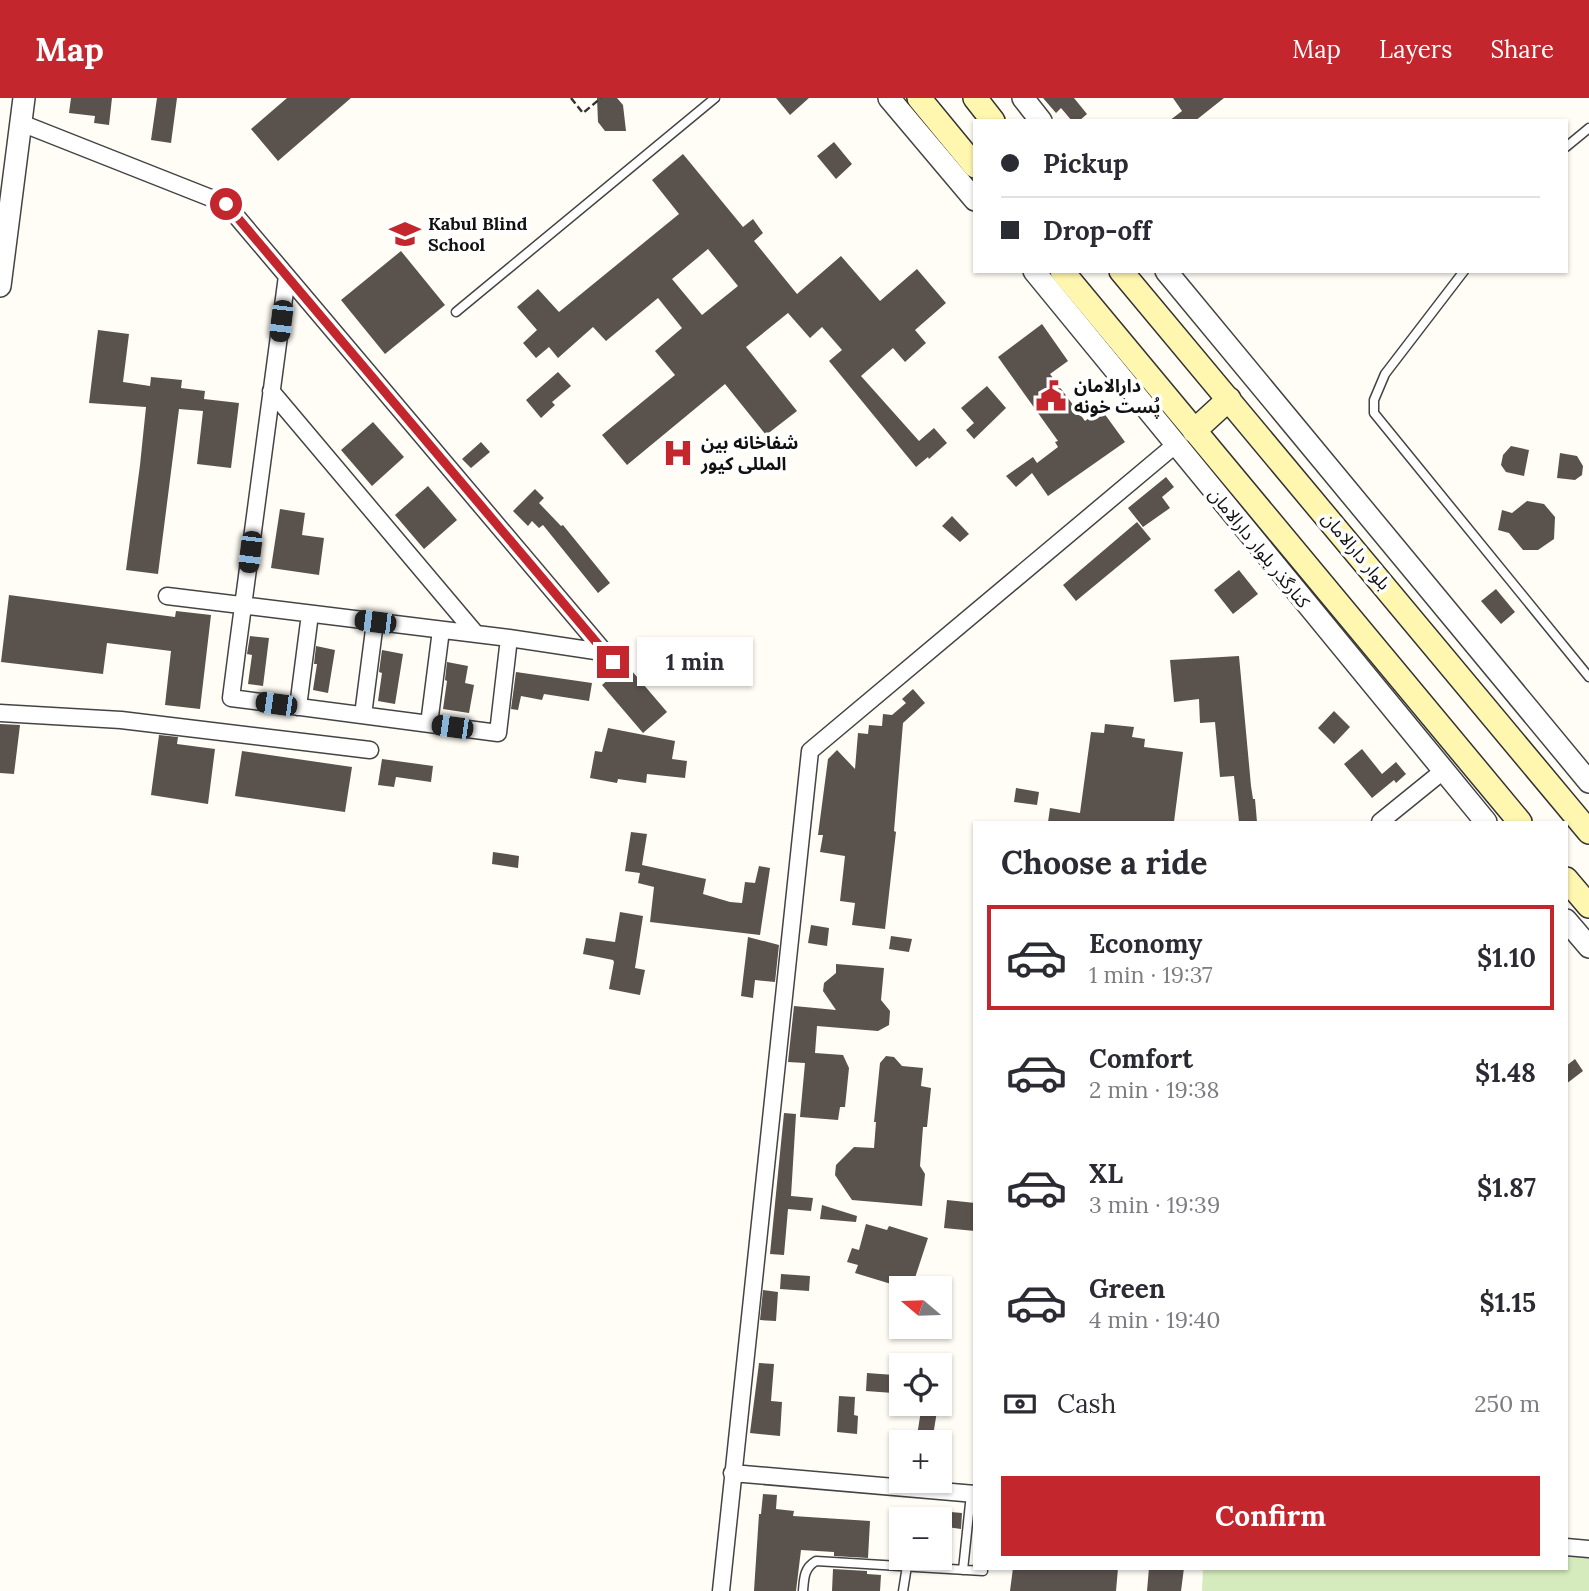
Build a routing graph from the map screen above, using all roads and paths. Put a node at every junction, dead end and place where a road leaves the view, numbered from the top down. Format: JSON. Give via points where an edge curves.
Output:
{"nodes":[{"id":1,"x":24,"y":98,"type":"edge"},
{"id":2,"x":571,"y":98,"type":"edge"},
{"id":3,"x":601,"y":98,"type":"edge"},
{"id":4,"x":715,"y":98,"type":"edge"},
{"id":5,"x":889,"y":98,"type":"edge"},
{"id":6,"x":919,"y":98,"type":"edge"},
{"id":7,"x":975,"y":98,"type":"edge"},
{"id":8,"x":1023,"y":98,"type":"edge"},
{"id":9,"x":991,"y":119,"type":"edge"},
{"id":10,"x":1039,"y":119,"type":"edge"},
{"id":11,"x":20,"y":123,"type":"junction"},
{"id":12,"x":1589,"y":128,"type":"edge"},
{"id":13,"x":1568,"y":145,"type":"edge"},
{"id":14,"x":973,"y":164,"type":"edge"},
{"id":15,"x":973,"y":198,"type":"edge"},
{"id":16,"x":1036,"y":273,"type":"edge"},
{"id":17,"x":1064,"y":273,"type":"edge"},
{"id":18,"x":1123,"y":273,"type":"edge"},
{"id":19,"x":1168,"y":273,"type":"edge"},
{"id":20,"x":1462,"y":273,"type":"edge"},
{"id":21,"x":286,"y":276,"type":"junction"},
{"id":22,"x":0,"y":286,"type":"edge"},
{"id":23,"x":456,"y":312,"type":"dead end"},
{"id":24,"x":1229,"y":347,"type":"junction"},
{"id":25,"x":1212,"y":379,"type":"junction"},
{"id":26,"x":271,"y":391,"type":"junction"},
{"id":27,"x":1229,"y":399,"type":"junction"},
{"id":28,"x":1194,"y":431,"type":"junction"},
{"id":29,"x":1175,"y":444,"type":"junction"},
{"id":30,"x":167,"y":596,"type":"dead end"},
{"id":31,"x":243,"y":605,"type":"junction"},
{"id":32,"x":310,"y":614,"type":"junction"},
{"id":33,"x":375,"y":622,"type":"junction"},
{"id":34,"x":441,"y":630,"type":"junction"},
{"id":35,"x":476,"y":634,"type":"junction"},
{"id":36,"x":509,"y":638,"type":"junction"},
{"id":37,"x":1576,"y":662,"type":"junction"},
{"id":38,"x":1589,"y":663,"type":"edge"},
{"id":39,"x":1589,"y":677,"type":"edge"},
{"id":40,"x":298,"y":707,"type":"junction"},
{"id":41,"x":0,"y":713,"type":"edge"},
{"id":42,"x":363,"y":715,"type":"junction"},
{"id":43,"x":429,"y":724,"type":"junction"},
{"id":44,"x":370,"y":750,"type":"dead end"},
{"id":45,"x":1443,"y":771,"type":"junction"},
{"id":46,"x":1589,"y":782,"type":"edge"},
{"id":47,"x":1381,"y":821,"type":"edge"},
{"id":48,"x":1485,"y":821,"type":"edge"},
{"id":49,"x":1519,"y":821,"type":"edge"},
{"id":50,"x":1589,"y":832,"type":"edge"},
{"id":51,"x":1568,"y":881,"type":"edge"},
{"id":52,"x":1589,"y":906,"type":"edge"},
{"id":53,"x":1568,"y":922,"type":"edge"},
{"id":54,"x":1589,"y":947,"type":"edge"},
{"id":55,"x":733,"y":1473,"type":"junction"},
{"id":56,"x":973,"y":1494,"type":"edge"},
{"id":57,"x":1568,"y":1547,"type":"edge"},
{"id":58,"x":1589,"y":1549,"type":"edge"},
{"id":59,"x":889,"y":1565,"type":"edge"},
{"id":60,"x":952,"y":1569,"type":"edge"},
{"id":61,"x":906,"y":1570,"type":"edge"},
{"id":62,"x":963,"y":1570,"type":"junction"},
{"id":63,"x":984,"y":1571,"type":"dead end"},
{"id":64,"x":722,"y":1591,"type":"edge"},
{"id":65,"x":803,"y":1591,"type":"edge"},
{"id":66,"x":903,"y":1591,"type":"edge"}],
"edges":[{"from":1,"to":11,"type":"street"},
{"from":2,"to":3,"type":"path","via":[[583,113]]},
{"from":4,"to":23,"type":"lane"},
{"from":5,"to":15,"type":"street"},
{"from":6,"to":14,"type":"main road"},
{"from":7,"to":9,"type":"main road"},
{"from":8,"to":10,"type":"street"},
{"from":11,"to":21,"type":"street","via":[[226,204]]},
{"from":11,"to":22,"type":"street"},
{"from":12,"to":13,"type":"lane"},
{"from":16,"to":29,"type":"street","name":"کنارگذر بلوار دارالامان"},
{"from":17,"to":28,"type":"main road"},
{"from":18,"to":25,"type":"main road","name":"بلوار دارالامان"},
{"from":19,"to":24,"type":"street"},
{"from":20,"to":37,"type":"lane","via":[[1385,374],[1374,400],[1374,413]]},
{"from":21,"to":26,"type":"street"},
{"from":21,"to":36,"type":"street","via":[[608,657]]},
{"from":24,"to":25,"type":"street"},
{"from":24,"to":46,"type":"street"},
{"from":25,"to":27,"type":"main road","name":"بلوار دارالامان"},
{"from":26,"to":31,"type":"street"},
{"from":26,"to":35,"type":"street"},
{"from":27,"to":28,"type":"main road"},
{"from":27,"to":50,"type":"main road","name":"بلوار دارالامان"},
{"from":28,"to":49,"type":"main road"},
{"from":29,"to":45,"type":"street","name":"کنارگذر بلوار دارالامان"},
{"from":29,"to":55,"type":"street","via":[[810,751]]},
{"from":30,"to":31,"type":"street"},
{"from":31,"to":32,"type":"street"},
{"from":31,"to":40,"type":"street","via":[[231,698]]},
{"from":32,"to":33,"type":"street"},
{"from":32,"to":40,"type":"street"},
{"from":33,"to":34,"type":"street"},
{"from":33,"to":42,"type":"street"},
{"from":34,"to":35,"type":"street"},
{"from":34,"to":43,"type":"street"},
{"from":35,"to":36,"type":"street"},
{"from":36,"to":43,"type":"street","via":[[498,733]]},
{"from":37,"to":38,"type":"lane"},
{"from":37,"to":39,"type":"lane"},
{"from":40,"to":42,"type":"street"},
{"from":41,"to":44,"type":"street","via":[[121,720]]},
{"from":42,"to":43,"type":"street"},
{"from":45,"to":47,"type":"street"},
{"from":45,"to":48,"type":"street","name":"کنارگذر بلوار دارالامان"},
{"from":51,"to":52,"type":"main road"},
{"from":53,"to":54,"type":"street"},
{"from":55,"to":56,"type":"street"},
{"from":55,"to":64,"type":"street"},
{"from":56,"to":62,"type":"lane"},
{"from":57,"to":58,"type":"street"},
{"from":59,"to":65,"type":"lane","via":[[816,1561],[805,1572]]},
{"from":60,"to":62,"type":"lane"},
{"from":61,"to":66,"type":"lane"},
{"from":62,"to":63,"type":"lane"}]}
